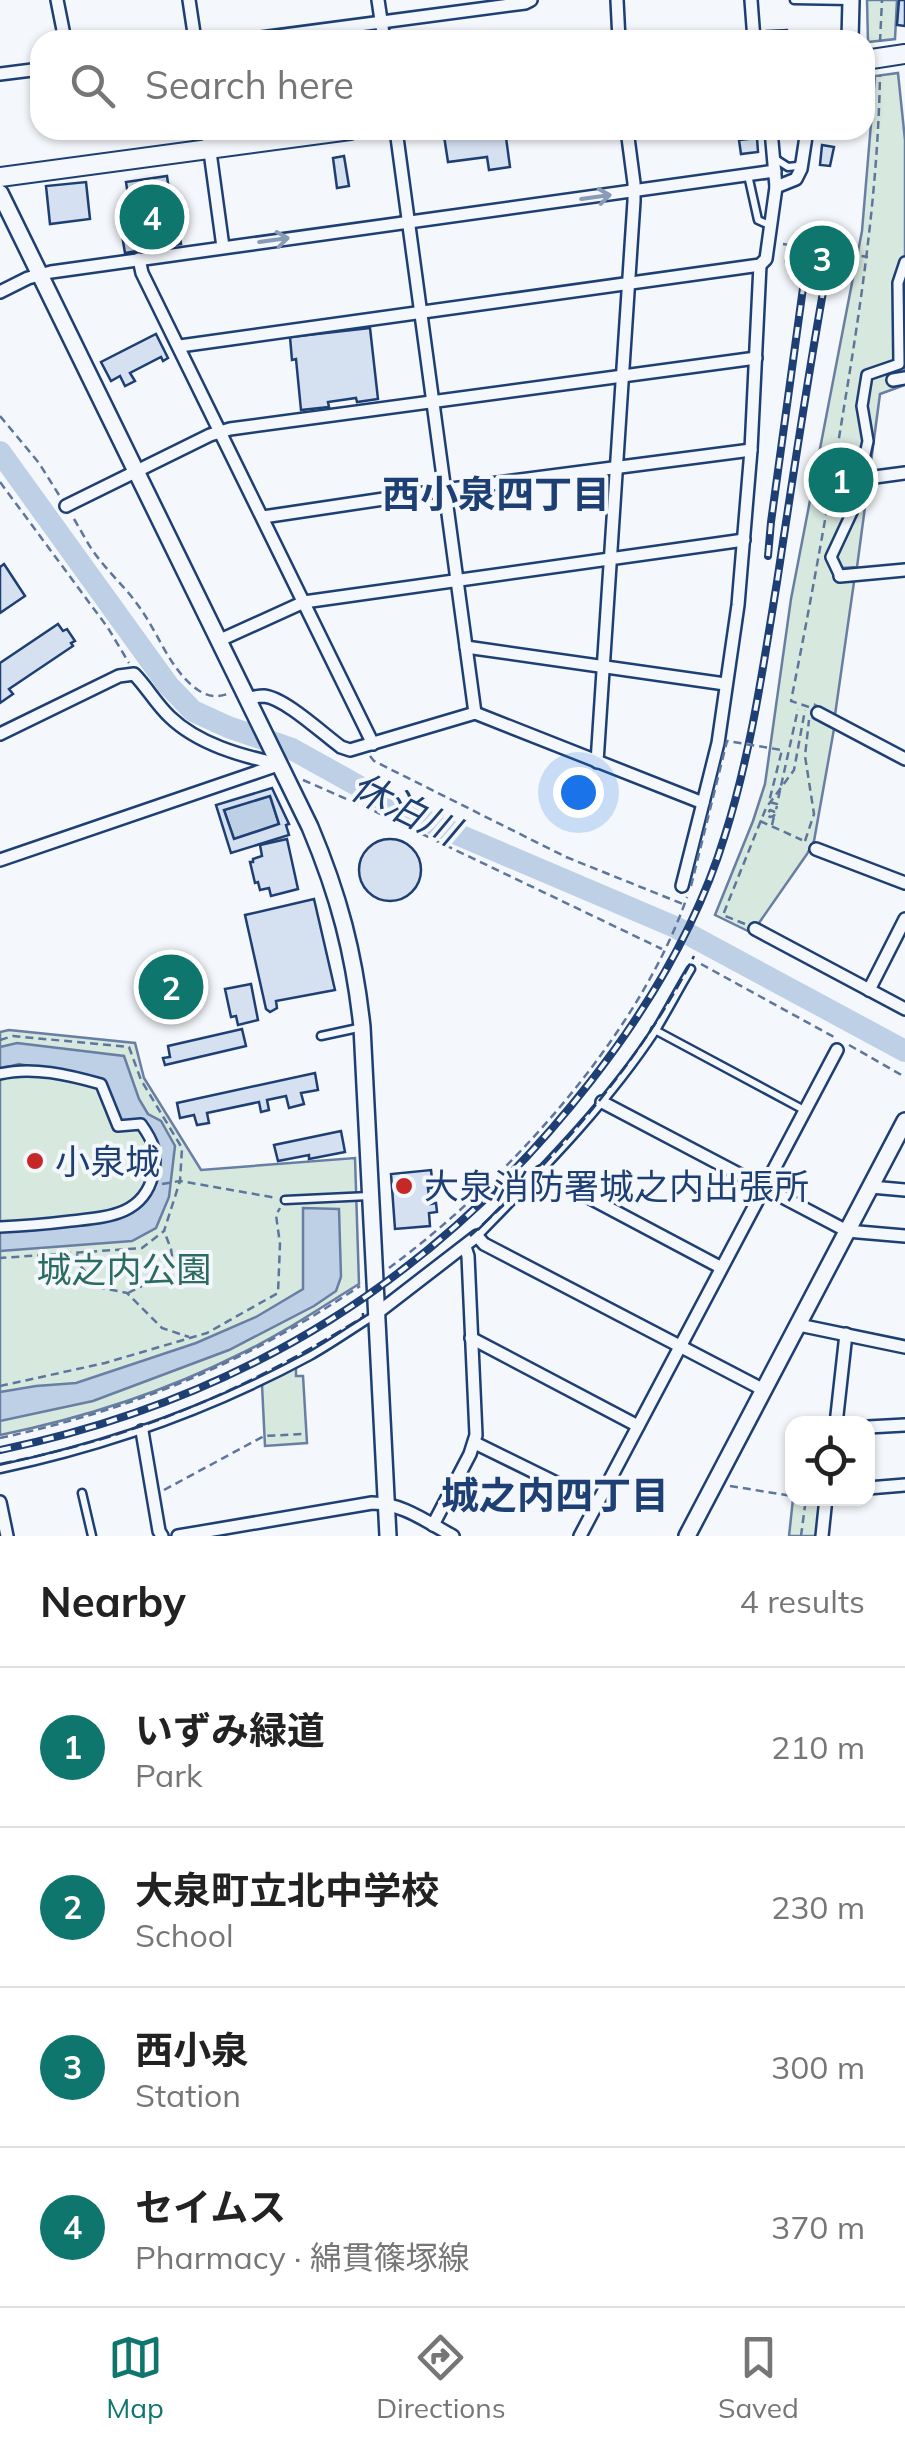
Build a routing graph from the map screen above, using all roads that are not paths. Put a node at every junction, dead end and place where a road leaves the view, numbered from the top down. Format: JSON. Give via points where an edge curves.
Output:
{"nodes":[{"id":1,"x":57,"y":0,"type":"edge"},
{"id":2,"x":189,"y":0,"type":"edge"},
{"id":3,"x":378,"y":0,"type":"edge"},
{"id":4,"x":531,"y":0,"type":"edge"},
{"id":5,"x":617,"y":0,"type":"edge"},
{"id":6,"x":751,"y":0,"type":"edge"},
{"id":7,"x":794,"y":0,"type":"edge"},
{"id":8,"x":851,"y":1,"type":"edge"},
{"id":9,"x":381,"y":20,"type":"junction"},
{"id":10,"x":63,"y":30,"type":"edge"},
{"id":11,"x":194,"y":30,"type":"edge"},
{"id":12,"x":314,"y":30,"type":"edge"},
{"id":13,"x":382,"y":30,"type":"edge"},
{"id":14,"x":618,"y":30,"type":"edge"},
{"id":15,"x":753,"y":30,"type":"edge"},
{"id":16,"x":850,"y":30,"type":"edge"},
{"id":17,"x":905,"y":54,"type":"edge"},
{"id":18,"x":875,"y":58,"type":"edge"},
{"id":19,"x":30,"y":70,"type":"edge"},
{"id":20,"x":0,"y":74,"type":"edge"},
{"id":21,"x":203,"y":140,"type":"edge"},
{"id":22,"x":208,"y":140,"type":"edge"},
{"id":23,"x":397,"y":140,"type":"edge"},
{"id":24,"x":628,"y":140,"type":"edge"},
{"id":25,"x":772,"y":140,"type":"edge"},
{"id":26,"x":805,"y":140,"type":"edge"},
{"id":27,"x":802,"y":160,"type":"junction"},
{"id":28,"x":775,"y":164,"type":"junction"},
{"id":29,"x":748,"y":175,"type":"junction"},
{"id":30,"x":0,"y":177,"type":"edge"},
{"id":31,"x":776,"y":187,"type":"junction"},
{"id":32,"x":634,"y":191,"type":"junction"},
{"id":33,"x":0,"y":193,"type":"edge"},
{"id":34,"x":409,"y":222,"type":"junction"},
{"id":35,"x":770,"y":225,"type":"junction"},
{"id":36,"x":223,"y":247,"type":"junction"},
{"id":37,"x":139,"y":259,"type":"junction"},
{"id":38,"x":905,"y":262,"type":"edge"},
{"id":39,"x":760,"y":266,"type":"junction"},
{"id":40,"x":39,"y":274,"type":"junction"},
{"id":41,"x":628,"y":284,"type":"junction"},
{"id":42,"x":0,"y":292,"type":"edge"},
{"id":43,"x":421,"y":312,"type":"junction"},
{"id":44,"x":180,"y":346,"type":"junction"},
{"id":45,"x":756,"y":358,"type":"junction"},
{"id":46,"x":902,"y":364,"type":"edge"},
{"id":47,"x":622,"y":374,"type":"junction"},
{"id":48,"x":433,"y":402,"type":"junction"},
{"id":49,"x":220,"y":431,"type":"junction"},
{"id":50,"x":751,"y":450,"type":"junction"},
{"id":51,"x":617,"y":466,"type":"junction"},
{"id":52,"x":135,"y":471,"type":"junction"},
{"id":53,"x":905,"y":474,"type":"edge"},
{"id":54,"x":875,"y":476,"type":"dead end"},
{"id":55,"x":444,"y":490,"type":"junction"},
{"id":56,"x":66,"y":506,"type":"road end"},
{"id":57,"x":263,"y":517,"type":"junction"},
{"id":58,"x":744,"y":540,"type":"junction"},
{"id":59,"x":611,"y":558,"type":"junction"},
{"id":60,"x":905,"y":570,"type":"edge"},
{"id":61,"x":840,"y":576,"type":"joint"},
{"id":62,"x":456,"y":580,"type":"junction"},
{"id":63,"x":304,"y":602,"type":"junction"},
{"id":64,"x":218,"y":642,"type":"junction"},
{"id":65,"x":466,"y":647,"type":"junction"},
{"id":66,"x":604,"y":667,"type":"junction"},
{"id":67,"x":725,"y":684,"type":"junction"},
{"id":68,"x":244,"y":694,"type":"junction"},
{"id":69,"x":812,"y":709,"type":"road end"},
{"id":70,"x":475,"y":713,"type":"junction"},
{"id":71,"x":0,"y":734,"type":"edge"},
{"id":72,"x":368,"y":746,"type":"junction"},
{"id":73,"x":276,"y":758,"type":"junction"},
{"id":74,"x":905,"y":759,"type":"edge"},
{"id":75,"x":597,"y":762,"type":"junction"},
{"id":76,"x":703,"y":802,"type":"junction"},
{"id":77,"x":810,"y":845,"type":"road end"},
{"id":78,"x":0,"y":860,"type":"edge"},
{"id":79,"x":905,"y":883,"type":"edge"},
{"id":80,"x":686,"y":886,"type":"road end"},
{"id":81,"x":905,"y":918,"type":"edge"},
{"id":82,"x":755,"y":929,"type":"road end"},
{"id":83,"x":693,"y":965,"type":"road end"},
{"id":84,"x":868,"y":990,"type":"junction"},
{"id":85,"x":905,"y":1009,"type":"edge"},
{"id":86,"x":362,"y":1028,"type":"junction"},
{"id":87,"x":656,"y":1030,"type":"junction"},
{"id":88,"x":321,"y":1036,"type":"dead end"},
{"id":89,"x":837,"y":1050,"type":"dead end"},
{"id":90,"x":0,"y":1074,"type":"edge"},
{"id":91,"x":602,"y":1102,"type":"junction"},
{"id":92,"x":804,"y":1110,"type":"junction"},
{"id":93,"x":905,"y":1121,"type":"edge"},
{"id":94,"x":541,"y":1172,"type":"junction"},
{"id":95,"x":763,"y":1187,"type":"junction"},
{"id":96,"x":871,"y":1187,"type":"junction"},
{"id":97,"x":905,"y":1190,"type":"edge"},
{"id":98,"x":370,"y":1196,"type":"junction"},
{"id":99,"x":285,"y":1200,"type":"road end"},
{"id":100,"x":0,"y":1227,"type":"edge"},
{"id":101,"x":847,"y":1231,"type":"junction"},
{"id":102,"x":477,"y":1236,"type":"junction"},
{"id":103,"x":905,"y":1236,"type":"edge"},
{"id":104,"x":464,"y":1247,"type":"junction"},
{"id":105,"x":720,"y":1267,"type":"junction"},
{"id":106,"x":376,"y":1314,"type":"junction"},
{"id":107,"x":800,"y":1325,"type":"junction"},
{"id":108,"x":846,"y":1334,"type":"junction"},
{"id":109,"x":471,"y":1338,"type":"junction"},
{"id":110,"x":680,"y":1347,"type":"junction"},
{"id":111,"x":905,"y":1348,"type":"edge"},
{"id":112,"x":764,"y":1390,"type":"junction"},
{"id":113,"x":837,"y":1416,"type":"edge"},
{"id":114,"x":905,"y":1425,"type":"edge"},
{"id":115,"x":638,"y":1426,"type":"junction"},
{"id":116,"x":875,"y":1427,"type":"edge"},
{"id":117,"x":142,"y":1431,"type":"junction"},
{"id":118,"x":475,"y":1443,"type":"junction"},
{"id":119,"x":0,"y":1469,"type":"edge"},
{"id":120,"x":905,"y":1486,"type":"edge"},
{"id":121,"x":875,"y":1488,"type":"edge"},
{"id":122,"x":82,"y":1493,"type":"dead end"},
{"id":123,"x":0,"y":1502,"type":"edge"},
{"id":124,"x":386,"y":1503,"type":"junction"},
{"id":125,"x":597,"y":1504,"type":"junction"},
{"id":126,"x":825,"y":1506,"type":"edge"},
{"id":127,"x":433,"y":1525,"type":"junction"},
{"id":128,"x":7,"y":1536,"type":"edge"},
{"id":129,"x":92,"y":1536,"type":"edge"},
{"id":130,"x":162,"y":1536,"type":"edge"},
{"id":131,"x":178,"y":1536,"type":"edge"},
{"id":132,"x":388,"y":1536,"type":"edge"},
{"id":133,"x":453,"y":1536,"type":"edge"},
{"id":134,"x":580,"y":1536,"type":"edge"},
{"id":135,"x":687,"y":1536,"type":"edge"},
{"id":136,"x":822,"y":1536,"type":"edge"}],
"edges":[{"from":1,"to":10,"type":"street"},
{"from":2,"to":11,"type":"street"},
{"from":3,"to":9,"type":"street"},
{"from":4,"to":9,"type":"street"},
{"from":5,"to":14,"type":"street"},
{"from":6,"to":15,"type":"street"},
{"from":7,"to":8,"type":"lane"},
{"from":8,"to":16,"type":"street"},
{"from":9,"to":12,"type":"street"},
{"from":9,"to":13,"type":"street"},
{"from":17,"to":18,"type":"main road"},
{"from":19,"to":20,"type":"street"},
{"from":21,"to":30,"type":"main road"},
{"from":22,"to":36,"type":"street"},
{"from":23,"to":34,"type":"street"},
{"from":24,"to":32,"type":"street"},
{"from":25,"to":28,"type":"street"},
{"from":26,"to":27,"type":"street"},
{"from":27,"to":28,"type":"lane","via":[[797,166]]},
{"from":27,"to":31,"type":"street","via":[[796,179]]},
{"from":28,"to":29,"type":"street"},
{"from":28,"to":31,"type":"street"},
{"from":29,"to":32,"type":"street"},
{"from":29,"to":35,"type":"lane","via":[[758,220]]},
{"from":31,"to":35,"type":"street"},
{"from":34,"to":32,"type":"street","one_way":true},
{"from":32,"to":41,"type":"street"},
{"from":33,"to":40,"type":"street"},
{"from":36,"to":34,"type":"street","one_way":true},
{"from":34,"to":43,"type":"street"},
{"from":35,"to":39,"type":"street"},
{"from":36,"to":37,"type":"street"},
{"from":37,"to":40,"type":"street"},
{"from":37,"to":44,"type":"street"},
{"from":38,"to":46,"type":"street","via":[[898,283]]},
{"from":39,"to":41,"type":"street"},
{"from":39,"to":45,"type":"street"},
{"from":40,"to":42,"type":"street"},
{"from":40,"to":52,"type":"street"},
{"from":41,"to":43,"type":"street"},
{"from":41,"to":47,"type":"street"},
{"from":43,"to":44,"type":"street"},
{"from":43,"to":48,"type":"street"},
{"from":44,"to":49,"type":"street"},
{"from":45,"to":47,"type":"street"},
{"from":45,"to":50,"type":"street"},
{"from":46,"to":61,"type":"street","via":[[867,375],[862,406],[868,441],[852,512],[830,557]]},
{"from":47,"to":48,"type":"street"},
{"from":47,"to":51,"type":"street"},
{"from":48,"to":49,"type":"street"},
{"from":48,"to":55,"type":"street"},
{"from":49,"to":52,"type":"street"},
{"from":49,"to":57,"type":"street"},
{"from":50,"to":51,"type":"street"},
{"from":50,"to":58,"type":"street"},
{"from":51,"to":55,"type":"street"},
{"from":51,"to":59,"type":"street"},
{"from":52,"to":56,"type":"street"},
{"from":52,"to":64,"type":"street"},
{"from":53,"to":54,"type":"street"},
{"from":55,"to":57,"type":"street"},
{"from":55,"to":62,"type":"street"},
{"from":57,"to":63,"type":"street"},
{"from":58,"to":59,"type":"street"},
{"from":58,"to":67,"type":"street"},
{"from":59,"to":62,"type":"street"},
{"from":59,"to":66,"type":"street"},
{"from":60,"to":61,"type":"street"},
{"from":62,"to":63,"type":"street"},
{"from":62,"to":65,"type":"street"},
{"from":63,"to":64,"type":"street"},
{"from":63,"to":72,"type":"street"},
{"from":64,"to":68,"type":"street"},
{"from":65,"to":66,"type":"street"},
{"from":65,"to":70,"type":"street"},
{"from":66,"to":67,"type":"street"},
{"from":66,"to":75,"type":"street"},
{"from":67,"to":76,"type":"street"},
{"from":68,"to":72,"type":"street","via":[[271,698],[341,747]]},
{"from":68,"to":73,"type":"street"},
{"from":69,"to":74,"type":"street"},
{"from":70,"to":72,"type":"street"},
{"from":70,"to":75,"type":"street"},
{"from":71,"to":73,"type":"street","via":[[130,674],[186,730],[250,757]]},
{"from":73,"to":78,"type":"street"},
{"from":73,"to":86,"type":"street","via":[[338,899]]},
{"from":75,"to":76,"type":"street"},
{"from":76,"to":80,"type":"street"},
{"from":77,"to":79,"type":"street"},
{"from":81,"to":84,"type":"street"},
{"from":82,"to":84,"type":"street"},
{"from":83,"to":87,"type":"lane"},
{"from":84,"to":85,"type":"street"},
{"from":86,"to":88,"type":"lane"},
{"from":86,"to":98,"type":"street"},
{"from":87,"to":91,"type":"lane"},
{"from":87,"to":92,"type":"lane"},
{"from":89,"to":92,"type":"street"},
{"from":90,"to":100,"type":"street","via":[[18,1069],[101,1084],[118,1126],[141,1124],[158,1156],[146,1193],[112,1216]]},
{"from":91,"to":94,"type":"lane"},
{"from":91,"to":95,"type":"street"},
{"from":92,"to":95,"type":"street"},
{"from":93,"to":96,"type":"street"},
{"from":94,"to":102,"type":"lane"},
{"from":94,"to":105,"type":"street"},
{"from":95,"to":101,"type":"street"},
{"from":95,"to":105,"type":"street"},
{"from":96,"to":97,"type":"street"},
{"from":96,"to":101,"type":"street"},
{"from":98,"to":99,"type":"lane"},
{"from":98,"to":106,"type":"street"},
{"from":101,"to":103,"type":"street"},
{"from":101,"to":107,"type":"street"},
{"from":102,"to":104,"type":"street"},
{"from":102,"to":110,"type":"street"},
{"from":104,"to":106,"type":"street"},
{"from":104,"to":109,"type":"street"},
{"from":105,"to":110,"type":"street"},
{"from":106,"to":117,"type":"lane","via":[[282,1371]]},
{"from":106,"to":124,"type":"street"},
{"from":107,"to":108,"type":"street"},
{"from":107,"to":112,"type":"street"},
{"from":108,"to":111,"type":"street"},
{"from":108,"to":113,"type":"street"},
{"from":109,"to":115,"type":"street"},
{"from":109,"to":118,"type":"street"},
{"from":110,"to":112,"type":"street"},
{"from":110,"to":115,"type":"street"},
{"from":112,"to":135,"type":"street"},
{"from":114,"to":116,"type":"street"},
{"from":115,"to":125,"type":"street"},
{"from":117,"to":119,"type":"lane"},
{"from":117,"to":130,"type":"street"},
{"from":118,"to":125,"type":"street"},
{"from":118,"to":127,"type":"street"},
{"from":120,"to":121,"type":"street"},
{"from":122,"to":129,"type":"lane"},
{"from":123,"to":128,"type":"street"},
{"from":124,"to":127,"type":"street"},
{"from":124,"to":131,"type":"street"},
{"from":124,"to":132,"type":"street"},
{"from":125,"to":134,"type":"street"},
{"from":126,"to":136,"type":"street"},
{"from":127,"to":133,"type":"street"}]}
